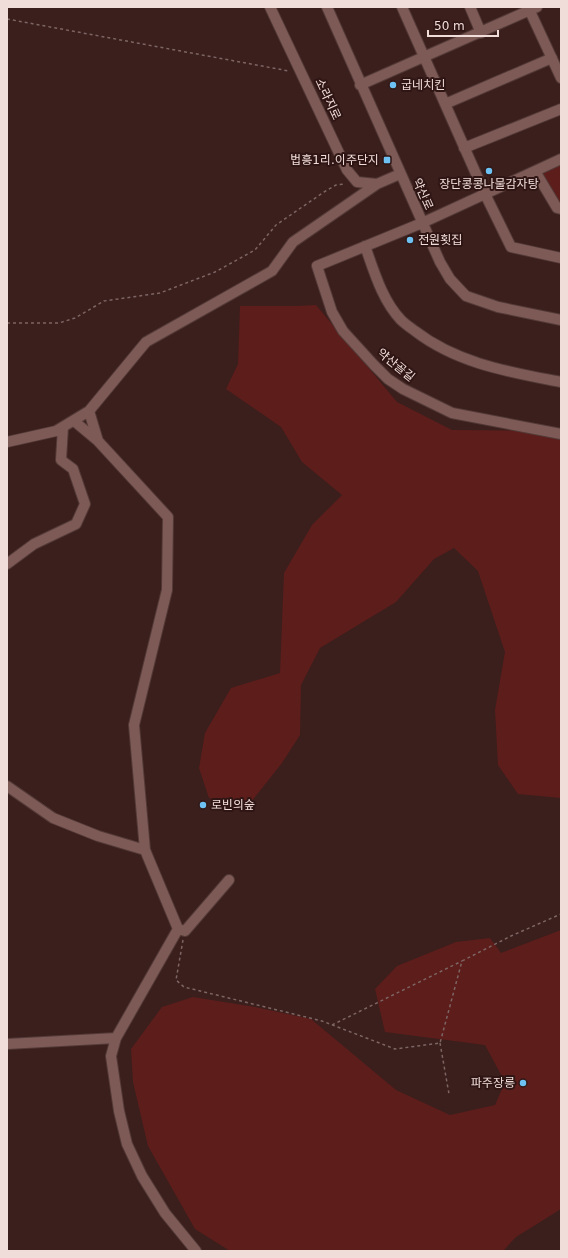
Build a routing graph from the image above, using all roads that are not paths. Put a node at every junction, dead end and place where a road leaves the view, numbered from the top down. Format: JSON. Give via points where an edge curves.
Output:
{"nodes":[{"id":1,"x":270,"y":7,"type":"edge"},
{"id":2,"x":327,"y":7,"type":"edge"},
{"id":3,"x":470,"y":7,"type":"edge"},
{"id":4,"x":406,"y":8,"type":"edge"},
{"id":5,"x":532,"y":8,"type":"edge"},
{"id":6,"x":481,"y":33,"type":"junction"},
{"id":7,"x":424,"y":58,"type":"junction"},
{"id":8,"x":552,"y":58,"type":"junction"},
{"id":9,"x":561,"y":78,"type":"edge"},
{"id":10,"x":360,"y":85,"type":"junction"},
{"id":11,"x":445,"y":104,"type":"junction"},
{"id":12,"x":561,"y":109,"type":"edge"},
{"id":13,"x":464,"y":148,"type":"junction"},
{"id":14,"x":561,"y":159,"type":"edge"},
{"id":15,"x":535,"y":171,"type":"junction"},
{"id":16,"x":400,"y":174,"type":"junction"},
{"id":17,"x":377,"y":184,"type":"junction"},
{"id":18,"x":485,"y":194,"type":"junction"},
{"id":19,"x":561,"y":209,"type":"edge"},
{"id":20,"x":422,"y":223,"type":"junction"},
{"id":21,"x":365,"y":246,"type":"junction"},
{"id":22,"x":561,"y":258,"type":"edge"},
{"id":23,"x":561,"y":320,"type":"edge"},
{"id":24,"x":561,"y":382,"type":"edge"},
{"id":25,"x":89,"y":411,"type":"junction"},
{"id":26,"x":74,"y":421,"type":"junction"},
{"id":27,"x":63,"y":427,"type":"junction"},
{"id":28,"x":561,"y":434,"type":"edge"},
{"id":29,"x":98,"y":441,"type":"junction"},
{"id":30,"x":7,"y":442,"type":"edge"},
{"id":31,"x":7,"y":564,"type":"edge"},
{"id":32,"x":7,"y":786,"type":"edge"},
{"id":33,"x":145,"y":850,"type":"junction"},
{"id":34,"x":229,"y":880,"type":"dead end"},
{"id":35,"x":181,"y":930,"type":"junction"},
{"id":36,"x":116,"y":1038,"type":"junction"},
{"id":37,"x":7,"y":1044,"type":"edge"},
{"id":38,"x":196,"y":1251,"type":"edge"}],
"edges":[{"from":1,"to":17,"type":"street","name":"소라지로","via":[[347,170],[357,182]]},
{"from":2,"to":10,"type":"street","name":"약산로"},
{"from":3,"to":6,"type":"street"},
{"from":4,"to":7,"type":"street"},
{"from":5,"to":6,"type":"street"},
{"from":5,"to":8,"type":"street"},
{"from":6,"to":7,"type":"street"},
{"from":7,"to":10,"type":"street"},
{"from":7,"to":11,"type":"street"},
{"from":8,"to":9,"type":"street"},
{"from":8,"to":11,"type":"street"},
{"from":10,"to":16,"type":"street","name":"약산로"},
{"from":11,"to":13,"type":"street"},
{"from":12,"to":13,"type":"street"},
{"from":13,"to":18,"type":"street"},
{"from":14,"to":15,"type":"street","name":"약산골길"},
{"from":15,"to":18,"type":"street","name":"약산골길"},
{"from":15,"to":19,"type":"street","via":[[557,208]]},
{"from":16,"to":17,"type":"street"},
{"from":16,"to":20,"type":"street","name":"약산로"},
{"from":17,"to":25,"type":"street","via":[[293,242],[272,271],[146,342]]},
{"from":18,"to":20,"type":"street","name":"약산골길"},
{"from":18,"to":22,"type":"street","via":[[511,247]]},
{"from":20,"to":21,"type":"street","name":"약산골길"},
{"from":20,"to":23,"type":"street","name":"약산로","via":[[450,279],[466,296],[498,307]]},
{"from":21,"to":24,"type":"street","via":[[386,299],[401,320],[437,347],[488,367]]},
{"from":21,"to":28,"type":"street","name":"약산골길","via":[[317,266],[332,312],[343,331],[388,379],[452,413]]},
{"from":25,"to":26,"type":"street"},
{"from":25,"to":29,"type":"street"},
{"from":26,"to":27,"type":"street"},
{"from":26,"to":29,"type":"street"},
{"from":27,"to":30,"type":"street","via":[[56,431]]},
{"from":27,"to":31,"type":"street","via":[[61,460],[73,469],[85,504],[76,524],[34,544]]},
{"from":29,"to":33,"type":"street","via":[[168,517],[167,590],[134,725]]},
{"from":32,"to":33,"type":"street","via":[[53,818],[98,836]]},
{"from":33,"to":35,"type":"street"},
{"from":34,"to":35,"type":"street"},
{"from":35,"to":36,"type":"street"},
{"from":36,"to":37,"type":"street"},
{"from":36,"to":38,"type":"street","via":[[111,1056],[127,1144],[142,1176],[165,1213]]}]}
